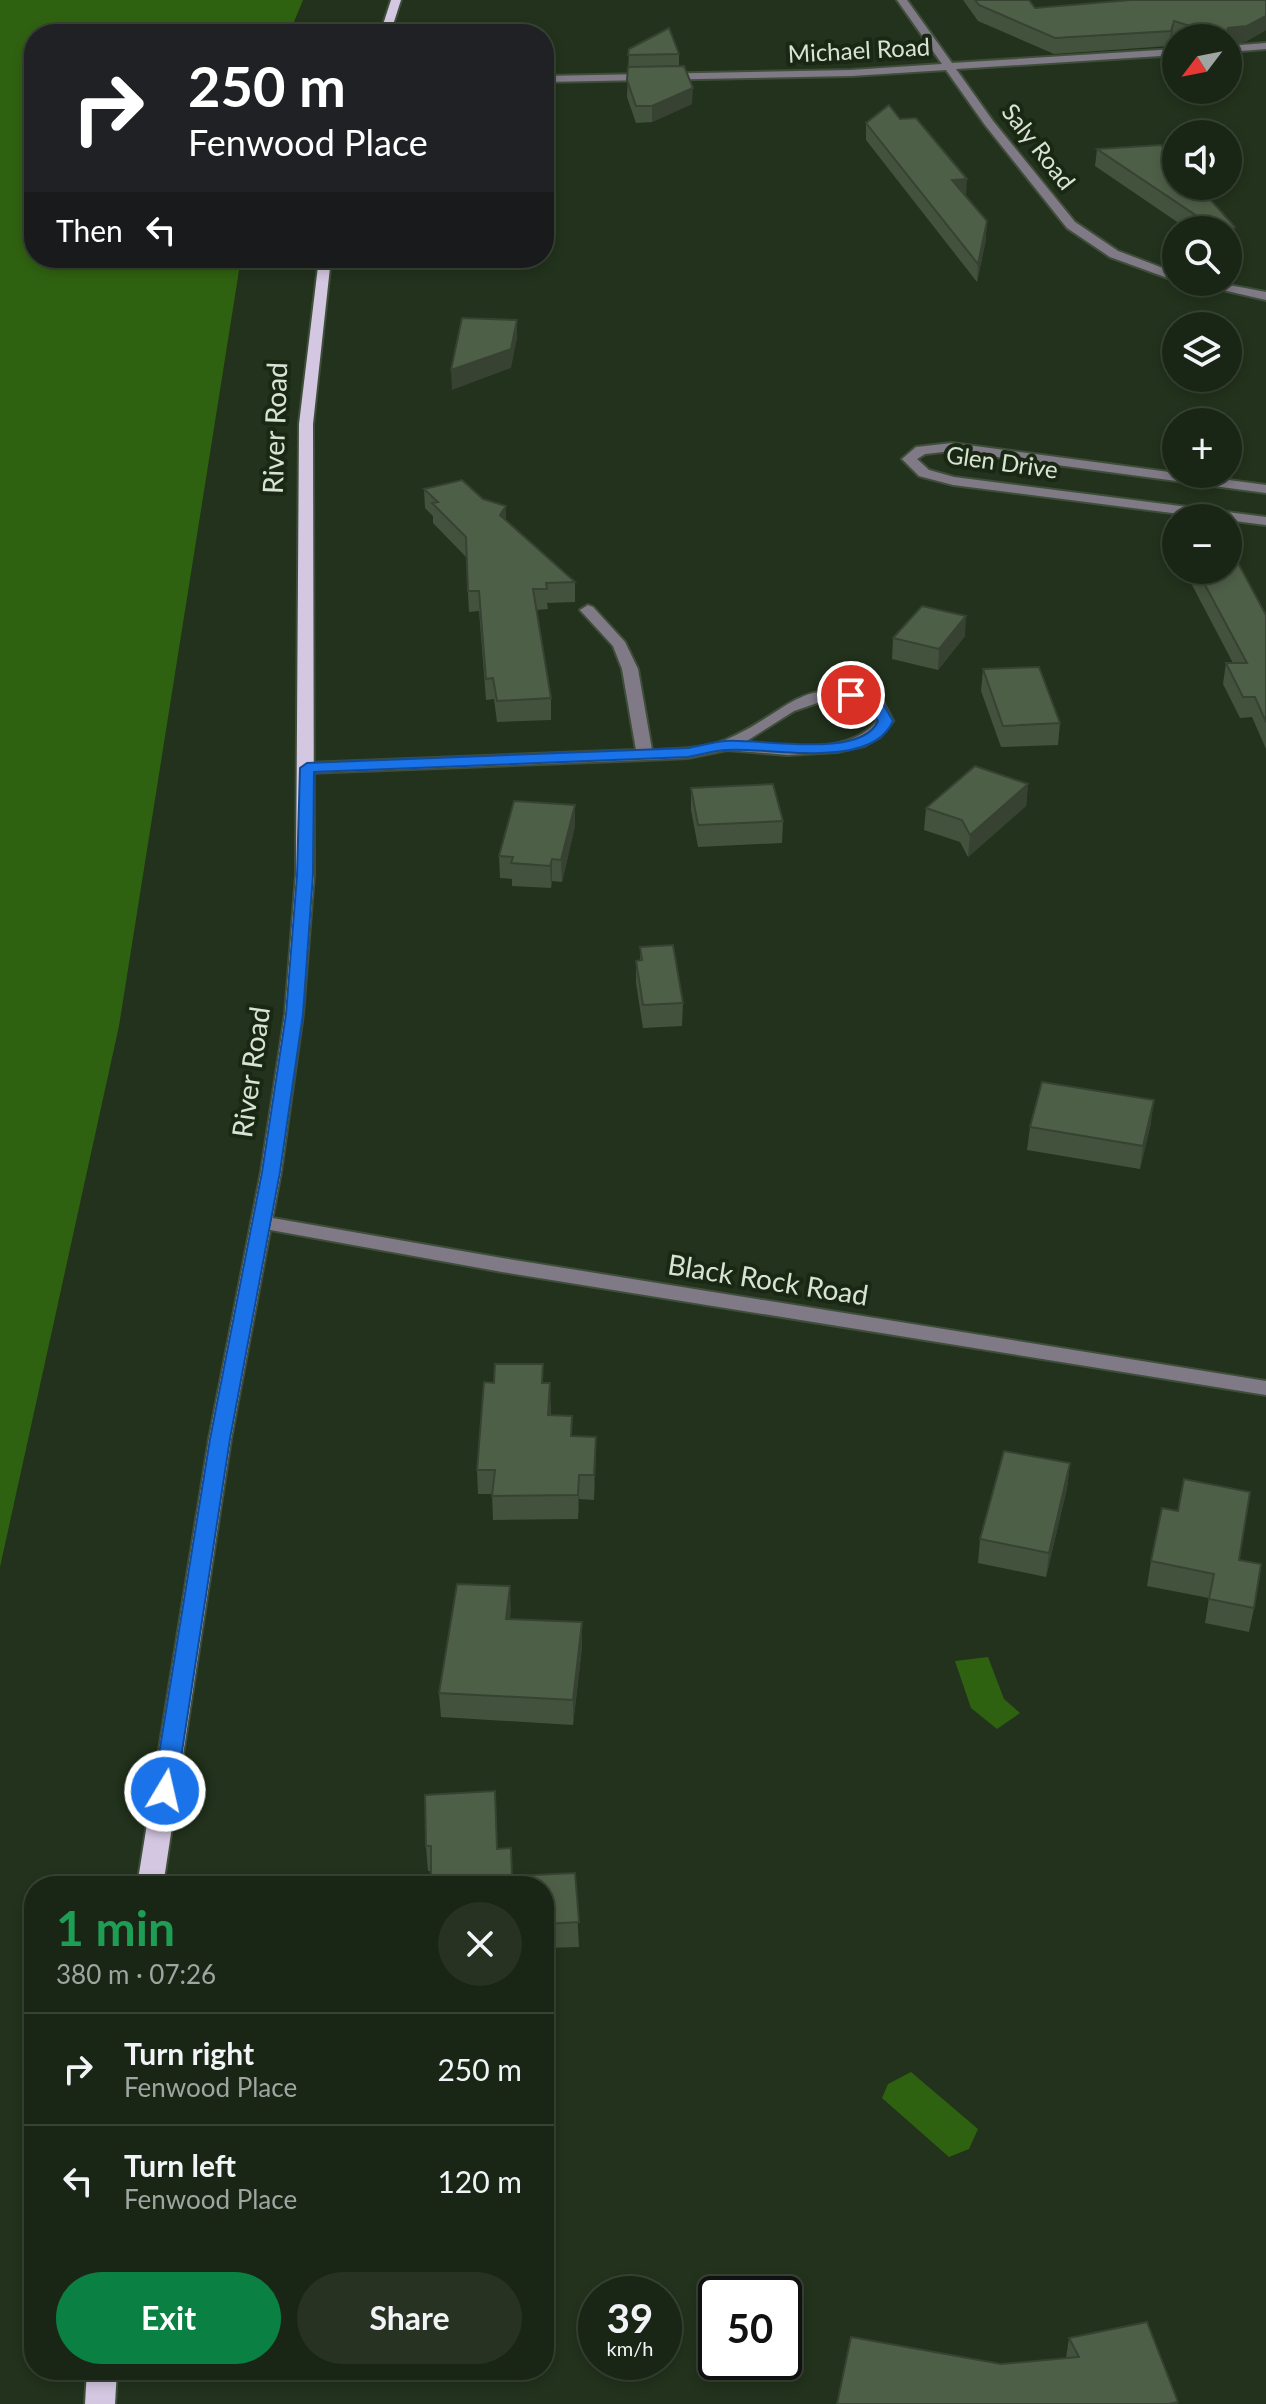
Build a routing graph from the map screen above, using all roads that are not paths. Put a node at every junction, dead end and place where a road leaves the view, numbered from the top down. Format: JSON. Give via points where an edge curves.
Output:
{"nodes":[{"id":1,"x":396,"y":0,"type":"edge"},
{"id":2,"x":902,"y":0,"type":"edge"},
{"id":3,"x":388,"y":24,"type":"edge"},
{"id":4,"x":1266,"y":46,"type":"edge"},
{"id":5,"x":1242,"y":48,"type":"edge"},
{"id":6,"x":1162,"y":53,"type":"edge"},
{"id":7,"x":948,"y":66,"type":"junction"},
{"id":8,"x":554,"y":79,"type":"edge"},
{"id":9,"x":323,"y":268,"type":"edge"},
{"id":10,"x":1162,"y":272,"type":"edge"},
{"id":11,"x":1242,"y":291,"type":"edge"},
{"id":12,"x":1266,"y":296,"type":"edge"},
{"id":13,"x":1266,"y":489,"type":"edge"},
{"id":14,"x":1266,"y":521,"type":"edge"},
{"id":15,"x":588,"y":610,"type":"dead end"},
{"id":16,"x":727,"y":745,"type":"junction"},
{"id":17,"x":645,"y":755,"type":"junction"},
{"id":18,"x":307,"y":768,"type":"junction"},
{"id":19,"x":261,"y":1222,"type":"junction"},
{"id":20,"x":1266,"y":1388,"type":"edge"},
{"id":21,"x":152,"y":1876,"type":"edge"},
{"id":22,"x":101,"y":2380,"type":"edge"},
{"id":23,"x":100,"y":2404,"type":"edge"}],
"edges":[{"from":1,"to":3,"type":"main road"},
{"from":2,"to":7,"type":"street","name":"Saly Road"},
{"from":4,"to":5,"type":"street"},
{"from":6,"to":7,"type":"street","name":"Michael Road"},
{"from":7,"to":8,"type":"street","name":"Michael Road","via":[[771,76]]},
{"from":7,"to":10,"type":"street","name":"Saly Road","via":[[1071,225],[1114,254]]},
{"from":9,"to":18,"type":"main road","name":"River Road","via":[[306,424]]},
{"from":11,"to":12,"type":"street"},
{"from":13,"to":14,"type":"street","name":"Glen Drive","via":[[952,447],[921,450],[909,459],[924,473],[953,481]]},
{"from":15,"to":17,"type":"street","via":[[620,645],[630,669]]},
{"from":16,"to":16,"type":"street","via":[[830,748],[881,730],[884,712],[851,695],[815,695],[796,701],[752,735]]},
{"from":16,"to":17,"type":"street"},
{"from":17,"to":18,"type":"street"},
{"from":18,"to":19,"type":"main road","name":"River Road","via":[[294,1014]]},
{"from":19,"to":20,"type":"street","name":"Black Rock Road"},
{"from":19,"to":21,"type":"main road","name":"River Road","via":[[220,1439]]},
{"from":22,"to":23,"type":"main road"}]}
